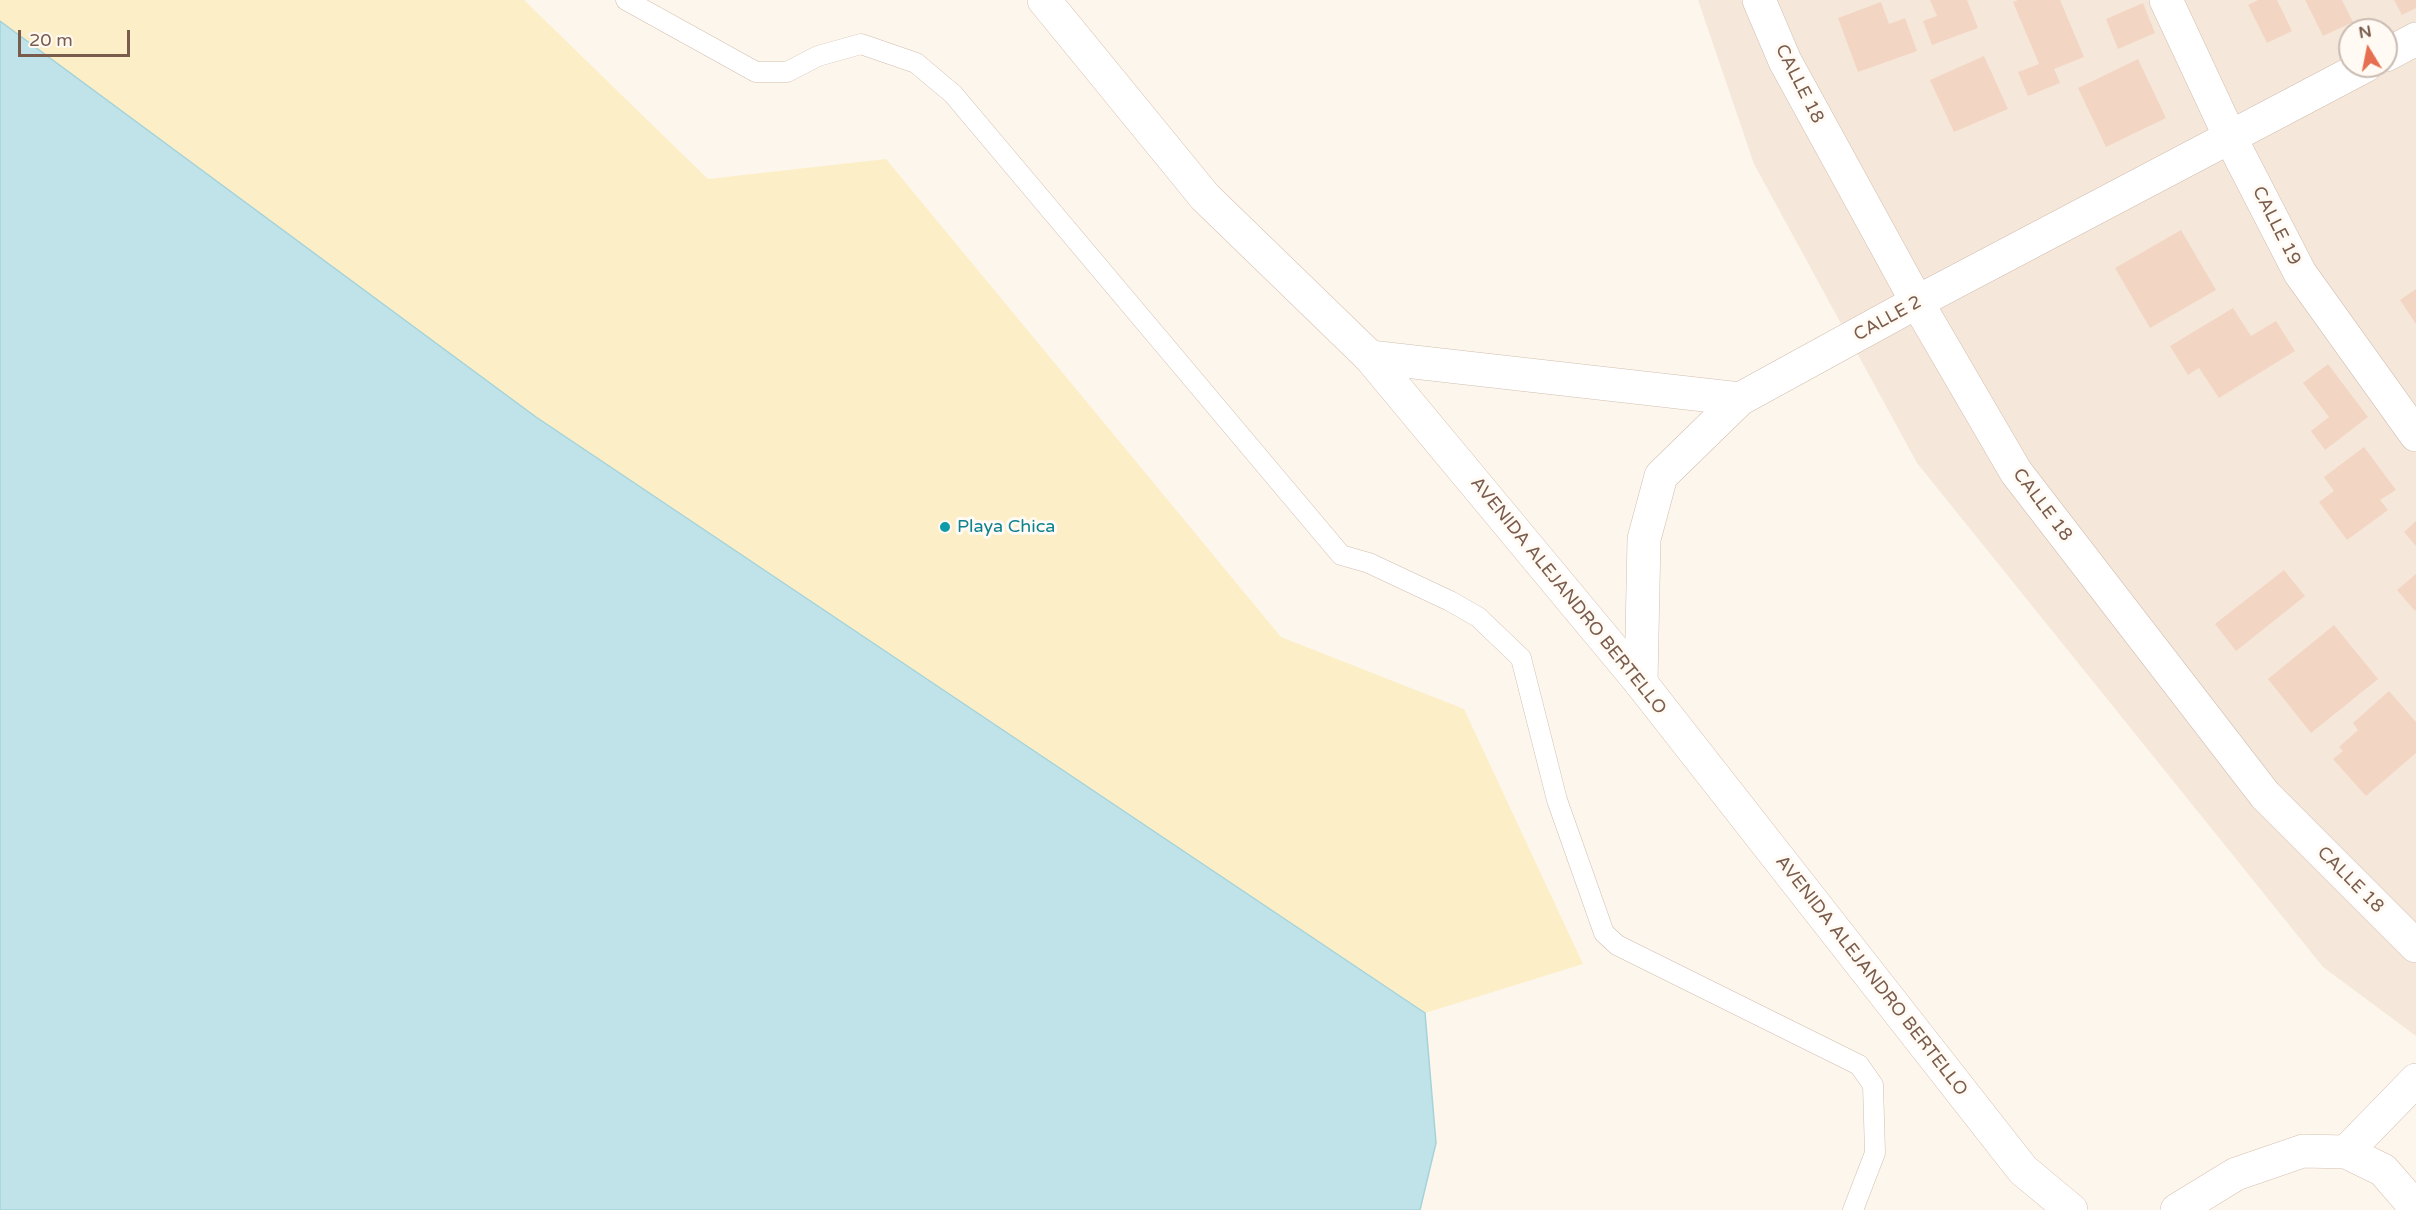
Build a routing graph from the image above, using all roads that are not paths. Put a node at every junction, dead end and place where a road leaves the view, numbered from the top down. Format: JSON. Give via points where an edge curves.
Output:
{"nodes":[{"id":1,"x":626,"y":0,"type":"edge"},
{"id":2,"x":1044,"y":0,"type":"edge"},
{"id":3,"x":1759,"y":0,"type":"edge"},
{"id":4,"x":2166,"y":0,"type":"edge"},
{"id":5,"x":2416,"y":39,"type":"edge"},
{"id":6,"x":2398,"y":49,"type":"edge"},
{"id":7,"x":2344,"y":78,"type":"edge"},
{"id":8,"x":2231,"y":139,"type":"junction"},
{"id":9,"x":1917,"y":302,"type":"junction"},
{"id":10,"x":1370,"y":357,"type":"junction"},
{"id":11,"x":1740,"y":399,"type":"junction"},
{"id":12,"x":2416,"y":435,"type":"edge"},
{"id":13,"x":1641,"y":682,"type":"junction"},
{"id":14,"x":2416,"y":946,"type":"edge"},
{"id":15,"x":2416,"y":1080,"type":"edge"},
{"id":16,"x":2346,"y":1152,"type":"junction"},
{"id":17,"x":2416,"y":1208,"type":"edge"},
{"id":18,"x":1853,"y":1210,"type":"edge"},
{"id":19,"x":2071,"y":1210,"type":"edge"},
{"id":20,"x":2177,"y":1210,"type":"edge"}],
"edges":[{"from":1,"to":18,"type":"lane","via":[[756,72],[787,72],[818,56],[861,44],[916,63],[953,94],[1341,555],[1369,563],[1478,617],[1521,658],[1557,800],[1604,933],[1617,945],[1859,1065],[1873,1085],[1875,1153]]},
{"from":2,"to":10,"type":"street","name":"AVENIDA ALEJANDRO BERTELLO","via":[[1205,197]]},
{"from":3,"to":9,"type":"street","name":"CALLE 18","via":[[1785,61]]},
{"from":4,"to":8,"type":"street","name":"CALLE 19"},
{"from":5,"to":6,"type":"street"},
{"from":7,"to":8,"type":"street","name":"CALLE 2"},
{"from":8,"to":9,"type":"street","name":"CALLE 2"},
{"from":8,"to":12,"type":"street","name":"CALLE 19","via":[[2300,273]]},
{"from":9,"to":11,"type":"street","name":"CALLE 2"},
{"from":9,"to":14,"type":"street","name":"CALLE 18","via":[[2016,472],[2265,795]]},
{"from":10,"to":11,"type":"street"},
{"from":10,"to":13,"type":"street","name":"AVENIDA ALEJANDRO BERTELLO"},
{"from":11,"to":13,"type":"street","name":"CALLE 2","via":[[1661,476],[1644,539]]},
{"from":13,"to":19,"type":"street","name":"AVENIDA ALEJANDRO BERTELLO","via":[[2023,1170]]},
{"from":15,"to":16,"type":"street"},
{"from":16,"to":17,"type":"street","via":[[2383,1170]]},
{"from":16,"to":20,"type":"street","via":[[2303,1151],[2236,1174]]}]}
